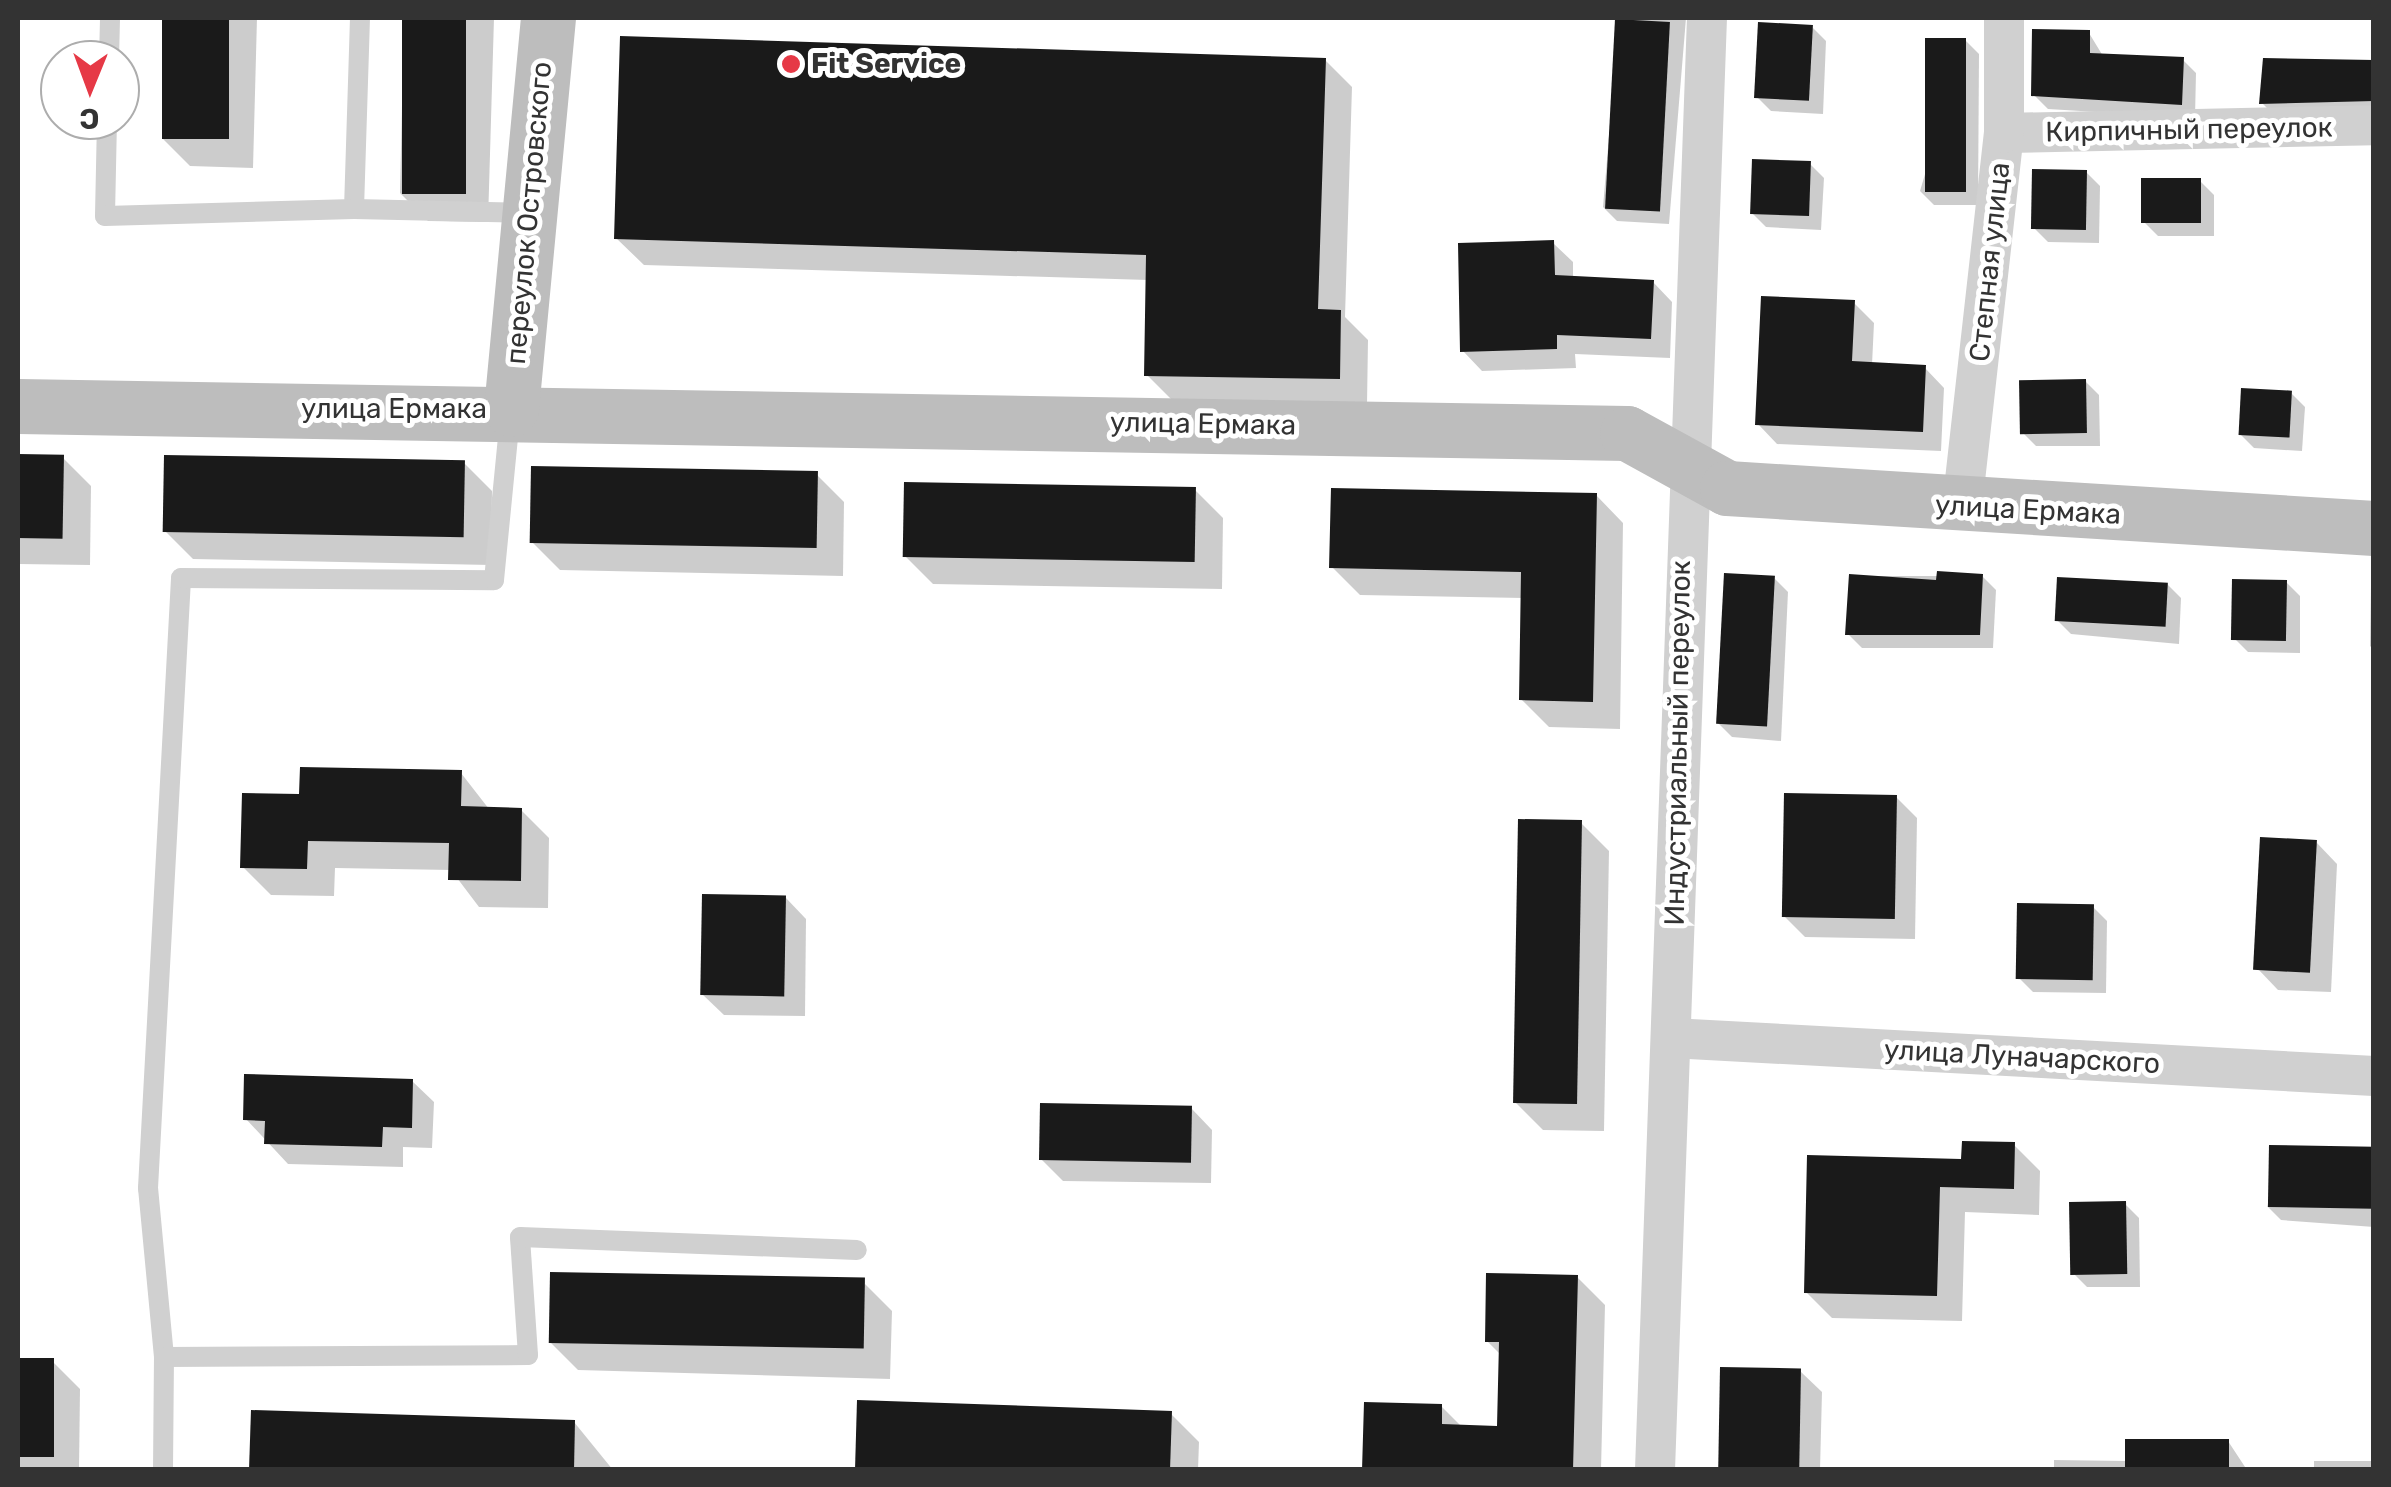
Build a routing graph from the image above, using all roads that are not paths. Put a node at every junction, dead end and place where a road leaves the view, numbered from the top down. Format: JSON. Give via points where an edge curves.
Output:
{"nodes":[{"id":1,"x":360,"y":18,"type":"edge"},
{"id":2,"x":548,"y":18,"type":"edge"},
{"id":3,"x":1707,"y":18,"type":"edge"},
{"id":4,"x":2004,"y":18,"type":"edge"},
{"id":5,"x":2374,"y":124,"type":"edge"},
{"id":6,"x":2004,"y":133,"type":"junction"},
{"id":7,"x":107,"y":140,"type":"edge"},
{"id":8,"x":354,"y":209,"type":"junction"},
{"id":9,"x":529,"y":213,"type":"junction"},
{"id":10,"x":18,"y":406,"type":"edge"},
{"id":11,"x":511,"y":409,"type":"junction"},
{"id":12,"x":1686,"y":459,"type":"junction"},
{"id":13,"x":1962,"y":507,"type":"junction"},
{"id":14,"x":2374,"y":528,"type":"edge"},
{"id":15,"x":1671,"y":1038,"type":"junction"},
{"id":16,"x":2374,"y":1076,"type":"edge"},
{"id":17,"x":857,"y":1250,"type":"dead end"},
{"id":18,"x":164,"y":1357,"type":"junction"},
{"id":19,"x":163,"y":1470,"type":"edge"},
{"id":20,"x":1655,"y":1470,"type":"edge"}],
"edges":[{"from":1,"to":8,"type":"lane"},
{"from":2,"to":9,"type":"street","name":"переулок Островского"},
{"from":3,"to":12,"type":"street","name":"Индустриальный переулок"},
{"from":4,"to":6,"type":"street","name":"Степная улица"},
{"from":5,"to":6,"type":"street","name":"Кирпичный переулок"},
{"from":6,"to":13,"type":"street","name":"Степная улица"},
{"from":7,"to":8,"type":"lane","via":[[105,216]]},
{"from":8,"to":9,"type":"lane"},
{"from":9,"to":11,"type":"street","name":"переулок Островского"},
{"from":10,"to":11,"type":"street","name":"улица Ермака"},
{"from":11,"to":12,"type":"street","name":"улица Ермака","via":[[1628,434]]},
{"from":11,"to":18,"type":"lane","via":[[494,580],[181,578],[148,1188]]},
{"from":12,"to":13,"type":"street","name":"улица Ермака","via":[[1727,488]]},
{"from":12,"to":15,"type":"street","name":"Индустриальный переулок"},
{"from":13,"to":14,"type":"street","name":"улица Ермака"},
{"from":15,"to":16,"type":"street","name":"улица Луначарского"},
{"from":15,"to":20,"type":"street","name":"Индустриальный переулок"},
{"from":17,"to":18,"type":"lane","via":[[520,1236],[528,1355]]},
{"from":18,"to":19,"type":"lane"}]}
